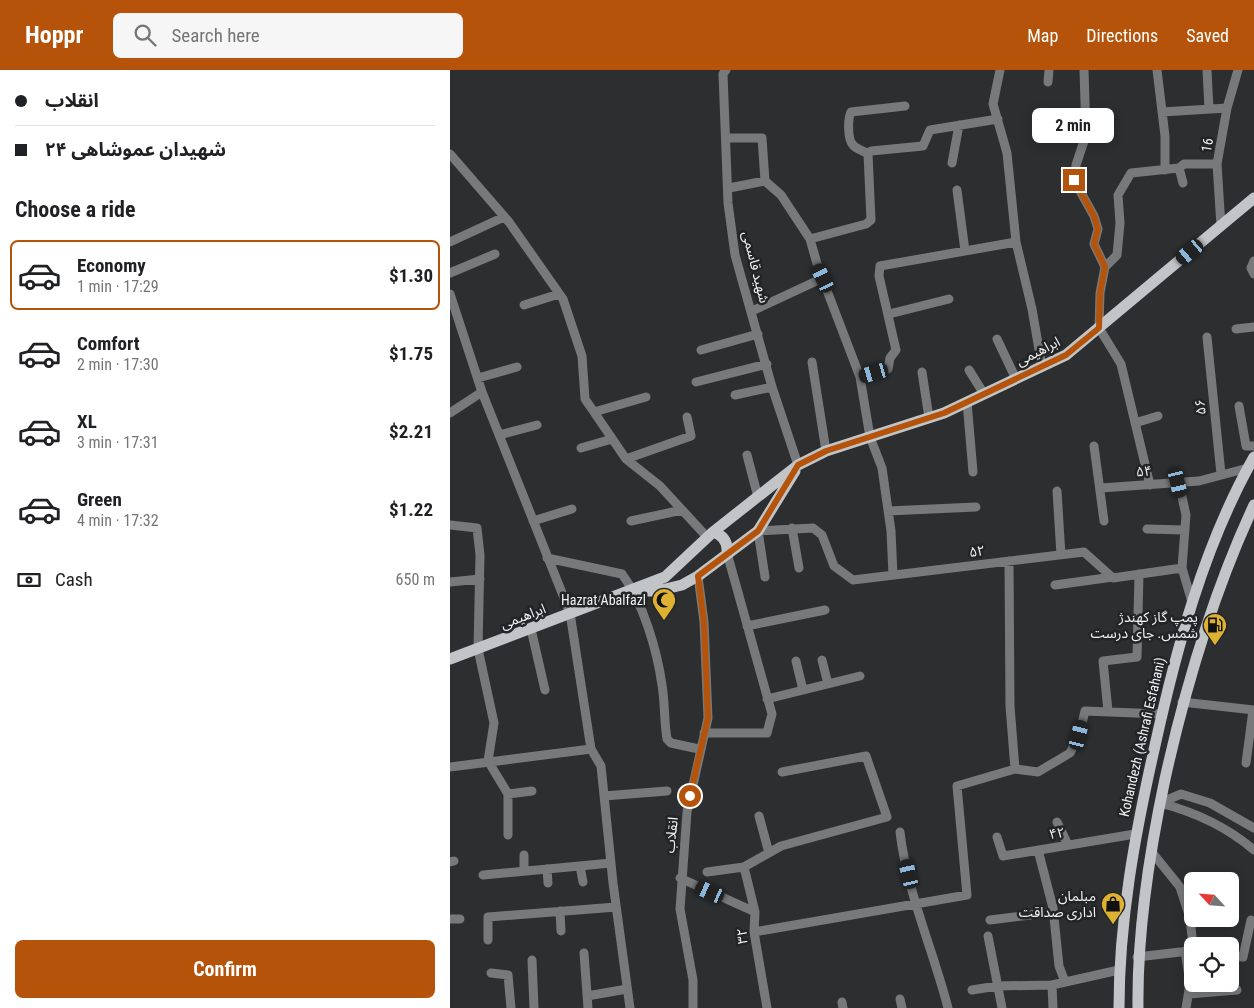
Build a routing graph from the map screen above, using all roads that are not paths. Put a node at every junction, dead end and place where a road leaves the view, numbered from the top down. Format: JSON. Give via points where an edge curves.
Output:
{"nodes":[{"id":1,"x":726,"y":70,"type":"edge"},
{"id":2,"x":1000,"y":70,"type":"edge"},
{"id":3,"x":1049,"y":70,"type":"edge"},
{"id":4,"x":1084,"y":70,"type":"edge"},
{"id":5,"x":1157,"y":70,"type":"edge"},
{"id":6,"x":1207,"y":70,"type":"edge"},
{"id":7,"x":1238,"y":70,"type":"edge"},
{"id":8,"x":1048,"y":82,"type":"dead end"},
{"id":9,"x":905,"y":106,"type":"dead end"},
{"id":10,"x":1228,"y":108,"type":"junction"},
{"id":11,"x":1209,"y":109,"type":"junction"},
{"id":12,"x":1162,"y":112,"type":"junction"},
{"id":13,"x":998,"y":119,"type":"junction"},
{"id":14,"x":959,"y":125,"type":"junction"},
{"id":15,"x":727,"y":138,"type":"junction"},
{"id":16,"x":450,"y":154,"type":"edge"},
{"id":17,"x":868,"y":154,"type":"junction"},
{"id":18,"x":952,"y":163,"type":"dead end"},
{"id":19,"x":1217,"y":164,"type":"junction"},
{"id":20,"x":1179,"y":168,"type":"junction"},
{"id":21,"x":1164,"y":170,"type":"junction"},
{"id":22,"x":765,"y":182,"type":"junction"},
{"id":23,"x":1183,"y":183,"type":"dead end"},
{"id":24,"x":729,"y":188,"type":"junction"},
{"id":25,"x":957,"y":190,"type":"dead end"},
{"id":26,"x":1254,"y":198,"type":"edge"},
{"id":27,"x":504,"y":217,"type":"junction"},
{"id":28,"x":1221,"y":226,"type":"junction"},
{"id":29,"x":810,"y":239,"type":"junction"},
{"id":30,"x":450,"y":242,"type":"edge"},
{"id":31,"x":1016,"y":242,"type":"junction"},
{"id":32,"x":965,"y":251,"type":"junction"},
{"id":33,"x":495,"y":254,"type":"dead end"},
{"id":34,"x":1254,"y":261,"type":"edge"},
{"id":35,"x":1105,"y":267,"type":"junction"},
{"id":36,"x":450,"y":273,"type":"edge"},
{"id":37,"x":1254,"y":274,"type":"edge"},
{"id":38,"x":823,"y":278,"type":"junction"},
{"id":39,"x":450,"y":294,"type":"edge"},
{"id":40,"x":559,"y":294,"type":"junction"},
{"id":41,"x":949,"y":299,"type":"dead end"},
{"id":42,"x":524,"y":306,"type":"dead end"},
{"id":43,"x":752,"y":311,"type":"junction"},
{"id":44,"x":889,"y":314,"type":"junction"},
{"id":45,"x":1254,"y":327,"type":"edge"},
{"id":46,"x":1099,"y":328,"type":"junction"},
{"id":47,"x":1236,"y":329,"type":"dead end"},
{"id":48,"x":758,"y":334,"type":"junction"},
{"id":49,"x":1208,"y":337,"type":"dead end"},
{"id":50,"x":997,"y":339,"type":"dead end"},
{"id":51,"x":701,"y":350,"type":"dead end"},
{"id":52,"x":812,"y":362,"type":"dead end"},
{"id":53,"x":767,"y":364,"type":"junction"},
{"id":54,"x":517,"y":367,"type":"dead end"},
{"id":55,"x":1042,"y":367,"type":"junction"},
{"id":56,"x":969,"y":370,"type":"dead end"},
{"id":57,"x":922,"y":372,"type":"dead end"},
{"id":58,"x":860,"y":377,"type":"junction"},
{"id":59,"x":478,"y":378,"type":"junction"},
{"id":60,"x":1016,"y":379,"type":"junction"},
{"id":61,"x":696,"y":382,"type":"dead end"},
{"id":62,"x":772,"y":387,"type":"junction"},
{"id":63,"x":482,"y":392,"type":"junction"},
{"id":64,"x":984,"y":394,"type":"junction"},
{"id":65,"x":735,"y":396,"type":"dead end"},
{"id":66,"x":646,"y":397,"type":"dead end"},
{"id":67,"x":966,"y":402,"type":"junction"},
{"id":68,"x":1239,"y":406,"type":"dead end"},
{"id":69,"x":594,"y":412,"type":"junction"},
{"id":70,"x":450,"y":413,"type":"edge"},
{"id":71,"x":1158,"y":416,"type":"dead end"},
{"id":72,"x":686,"y":417,"type":"dead end"},
{"id":73,"x":929,"y":418,"type":"junction"},
{"id":74,"x":1135,"y":423,"type":"junction"},
{"id":75,"x":537,"y":424,"type":"dead end"},
{"id":76,"x":499,"y":435,"type":"junction"},
{"id":77,"x":870,"y":437,"type":"junction"},
{"id":78,"x":612,"y":439,"type":"junction"},
{"id":79,"x":1094,"y":446,"type":"dead end"},
{"id":80,"x":1254,"y":446,"type":"edge"},
{"id":81,"x":582,"y":448,"type":"dead end"},
{"id":82,"x":826,"y":451,"type":"junction"},
{"id":83,"x":747,"y":455,"type":"dead end"},
{"id":84,"x":1254,"y":457,"type":"edge"},
{"id":85,"x":626,"y":459,"type":"junction"},
{"id":86,"x":798,"y":465,"type":"junction"},
{"id":87,"x":1248,"y":468,"type":"junction"},
{"id":88,"x":973,"y":472,"type":"dead end"},
{"id":89,"x":1221,"y":474,"type":"junction"},
{"id":90,"x":1178,"y":483,"type":"junction"},
{"id":91,"x":1150,"y":485,"type":"junction"},
{"id":92,"x":1101,"y":488,"type":"junction"},
{"id":93,"x":1057,"y":491,"type":"dead end"},
{"id":94,"x":758,"y":497,"type":"junction"},
{"id":95,"x":1254,"y":505,"type":"edge"},
{"id":96,"x":976,"y":507,"type":"dead end"},
{"id":97,"x":572,"y":509,"type":"dead end"},
{"id":98,"x":682,"y":510,"type":"junction"},
{"id":99,"x":888,"y":511,"type":"junction"},
{"id":100,"x":1104,"y":521,"type":"dead end"},
{"id":101,"x":533,"y":522,"type":"junction"},
{"id":102,"x":631,"y":522,"type":"dead end"},
{"id":103,"x":450,"y":525,"type":"edge"},
{"id":104,"x":792,"y":528,"type":"junction"},
{"id":105,"x":1146,"y":529,"type":"dead end"},
{"id":106,"x":1185,"y":530,"type":"junction"},
{"id":107,"x":758,"y":531,"type":"junction"},
{"id":108,"x":710,"y":535,"type":"junction"},
{"id":109,"x":727,"y":553,"type":"junction"},
{"id":110,"x":1061,"y":555,"type":"junction"},
{"id":111,"x":547,"y":558,"type":"junction"},
{"id":112,"x":1009,"y":561,"type":"junction"},
{"id":113,"x":800,"y":568,"type":"dead end"},
{"id":114,"x":1182,"y":568,"type":"junction"},
{"id":115,"x":1139,"y":574,"type":"junction"},
{"id":116,"x":893,"y":575,"type":"junction"},
{"id":117,"x":698,"y":576,"type":"junction"},
{"id":118,"x":765,"y":577,"type":"dead end"},
{"id":119,"x":1113,"y":577,"type":"junction"},
{"id":120,"x":480,"y":579,"type":"junction"},
{"id":121,"x":450,"y":582,"type":"edge"},
{"id":122,"x":1055,"y":585,"type":"dead end"},
{"id":123,"x":635,"y":590,"type":"junction"},
{"id":124,"x":1192,"y":602,"type":"junction"},
{"id":125,"x":825,"y":610,"type":"dead end"},
{"id":126,"x":570,"y":613,"type":"junction"},
{"id":127,"x":747,"y":626,"type":"junction"},
{"id":128,"x":531,"y":629,"type":"junction"},
{"id":129,"x":478,"y":649,"type":"junction"},
{"id":130,"x":450,"y":659,"type":"edge"},
{"id":131,"x":822,"y":660,"type":"dead end"},
{"id":132,"x":796,"y":661,"type":"dead end"},
{"id":133,"x":860,"y":676,"type":"dead end"},
{"id":134,"x":828,"y":684,"type":"junction"},
{"id":135,"x":545,"y":690,"type":"dead end"},
{"id":136,"x":803,"y":690,"type":"junction"},
{"id":137,"x":767,"y":698,"type":"junction"},
{"id":138,"x":1182,"y":702,"type":"junction"},
{"id":139,"x":1254,"y":710,"type":"edge"},
{"id":140,"x":1108,"y":712,"type":"junction"},
{"id":141,"x":1162,"y":714,"type":"junction"},
{"id":142,"x":704,"y":733,"type":"junction"},
{"id":143,"x":591,"y":749,"type":"junction"},
{"id":144,"x":700,"y":749,"type":"junction"},
{"id":145,"x":488,"y":761,"type":"junction"},
{"id":146,"x":1246,"y":763,"type":"dead end"},
{"id":147,"x":450,"y":767,"type":"edge"},
{"id":148,"x":1015,"y":768,"type":"junction"},
{"id":149,"x":782,"y":772,"type":"dead end"},
{"id":150,"x":667,"y":790,"type":"dead end"},
{"id":151,"x":532,"y":791,"type":"dead end"},
{"id":152,"x":508,"y":794,"type":"junction"},
{"id":153,"x":604,"y":796,"type":"junction"},
{"id":154,"x":1160,"y":803,"type":"junction"},
{"id":155,"x":759,"y":816,"type":"dead end"},
{"id":156,"x":1057,"y":822,"type":"dead end"},
{"id":157,"x":1254,"y":828,"type":"edge"},
{"id":158,"x":900,"y":832,"type":"dead end"},
{"id":159,"x":1135,"y":834,"type":"junction"},
{"id":160,"x":508,"y":835,"type":"dead end"},
{"id":161,"x":997,"y":837,"type":"dead end"},
{"id":162,"x":1068,"y":846,"type":"junction"},
{"id":163,"x":1038,"y":850,"type":"junction"},
{"id":164,"x":1254,"y":850,"type":"edge"},
{"id":165,"x":1152,"y":852,"type":"junction"},
{"id":166,"x":769,"y":853,"type":"junction"},
{"id":167,"x":524,"y":855,"type":"dead end"},
{"id":168,"x":611,"y":863,"type":"junction"},
{"id":169,"x":580,"y":866,"type":"junction"},
{"id":170,"x":744,"y":867,"type":"junction"},
{"id":171,"x":547,"y":869,"type":"junction"},
{"id":172,"x":524,"y":871,"type":"junction"},
{"id":173,"x":707,"y":872,"type":"dead end"},
{"id":174,"x":483,"y":875,"type":"dead end"},
{"id":175,"x":680,"y":878,"type":"junction"},
{"id":176,"x":583,"y":882,"type":"dead end"},
{"id":177,"x":548,"y":884,"type":"dead end"},
{"id":178,"x":917,"y":903,"type":"junction"},
{"id":179,"x":616,"y":907,"type":"junction"},
{"id":180,"x":560,"y":911,"type":"junction"},
{"id":181,"x":755,"y":912,"type":"junction"},
{"id":182,"x":1054,"y":912,"type":"junction"},
{"id":183,"x":990,"y":920,"type":"dead end"},
{"id":184,"x":1251,"y":920,"type":"dead end"},
{"id":185,"x":561,"y":930,"type":"dead end"},
{"id":186,"x":754,"y":932,"type":"junction"},
{"id":187,"x":988,"y":936,"type":"dead end"},
{"id":188,"x":1190,"y":937,"type":"edge"},
{"id":189,"x":488,"y":940,"type":"dead end"},
{"id":190,"x":1184,"y":950,"type":"edge"},
{"id":191,"x":584,"y":953,"type":"dead end"},
{"id":192,"x":1239,"y":956,"type":"edge"},
{"id":193,"x":1138,"y":958,"type":"junction"},
{"id":194,"x":532,"y":960,"type":"dead end"},
{"id":195,"x":1119,"y":970,"type":"junction"},
{"id":196,"x":492,"y":973,"type":"dead end"},
{"id":197,"x":1065,"y":982,"type":"junction"},
{"id":198,"x":1052,"y":985,"type":"junction"},
{"id":199,"x":997,"y":986,"type":"junction"},
{"id":200,"x":627,"y":989,"type":"junction"},
{"id":201,"x":972,"y":990,"type":"dead end"},
{"id":202,"x":1213,"y":992,"type":"edge"},
{"id":203,"x":1189,"y":994,"type":"joint"},
{"id":204,"x":587,"y":996,"type":"junction"},
{"id":205,"x":511,"y":1008,"type":"edge"},
{"id":206,"x":534,"y":1008,"type":"edge"},
{"id":207,"x":588,"y":1008,"type":"edge"},
{"id":208,"x":630,"y":1008,"type":"edge"},
{"id":209,"x":693,"y":1008,"type":"edge"},
{"id":210,"x":766,"y":1008,"type":"edge"},
{"id":211,"x":948,"y":1008,"type":"edge"},
{"id":212,"x":1002,"y":1008,"type":"edge"},
{"id":213,"x":1053,"y":1008,"type":"edge"},
{"id":214,"x":1119,"y":1008,"type":"edge"},
{"id":215,"x":1138,"y":1008,"type":"edge"},
{"id":216,"x":1186,"y":1008,"type":"edge"}],
"edges":[{"from":1,"to":15,"type":"street","name":"شهید قاسمی","via":[[723,74]]},
{"from":2,"to":13,"type":"street","via":[[993,104]]},
{"from":3,"to":8,"type":"street"},
{"from":4,"to":35,"type":"street","via":[[1086,135],[1074,180],[1094,216],[1098,229],[1094,244]]},
{"from":5,"to":12,"type":"street"},
{"from":6,"to":11,"type":"street"},
{"from":7,"to":10,"type":"street","name":"16"},
{"from":9,"to":17,"type":"street","via":[[851,112],[848,117],[853,146]]},
{"from":10,"to":11,"type":"street"},
{"from":10,"to":19,"type":"street","name":"16"},
{"from":11,"to":12,"type":"street"},
{"from":12,"to":21,"type":"street"},
{"from":13,"to":14,"type":"street"},
{"from":13,"to":31,"type":"street","via":[[1010,172]]},
{"from":14,"to":17,"type":"street","via":[[930,130],[922,146],[871,150]]},
{"from":14,"to":18,"type":"street"},
{"from":15,"to":22,"type":"street","via":[[762,138]]},
{"from":15,"to":24,"type":"street","name":"شهید قاسمی"},
{"from":16,"to":27,"type":"street"},
{"from":17,"to":29,"type":"street","via":[[871,220]]},
{"from":19,"to":20,"type":"street","via":[[1184,164]]},
{"from":19,"to":28,"type":"street","name":"16"},
{"from":20,"to":21,"type":"street"},
{"from":20,"to":23,"type":"street"},
{"from":21,"to":35,"type":"street","via":[[1131,173],[1118,195],[1117,255]]},
{"from":22,"to":24,"type":"street"},
{"from":22,"to":29,"type":"street","via":[[781,195]]},
{"from":24,"to":43,"type":"street","name":"شهید قاسمی","via":[[735,255]]},
{"from":25,"to":32,"type":"street"},
{"from":26,"to":28,"type":"main road","name":"ابراهیمی"},
{"from":27,"to":30,"type":"street"},
{"from":27,"to":40,"type":"street"},
{"from":28,"to":46,"type":"main road","name":"ابراهیمی"},
{"from":29,"to":38,"type":"street"},
{"from":31,"to":32,"type":"street"},
{"from":31,"to":55,"type":"street"},
{"from":32,"to":44,"type":"street","via":[[880,266],[879,276]]},
{"from":33,"to":36,"type":"street"},
{"from":34,"to":37,"type":"street","via":[[1251,268]]},
{"from":35,"to":46,"type":"street"},
{"from":38,"to":43,"type":"street"},
{"from":38,"to":58,"type":"street"},
{"from":39,"to":59,"type":"street"},
{"from":40,"to":42,"type":"street"},
{"from":40,"to":69,"type":"street","via":[[582,356],[585,399]]},
{"from":41,"to":44,"type":"street"},
{"from":43,"to":48,"type":"street","name":"شهید قاسمی"},
{"from":44,"to":58,"type":"street","via":[[896,350],[888,369]]},
{"from":45,"to":47,"type":"street"},
{"from":46,"to":55,"type":"main road","name":"ابراهیمی","via":[[1066,355]]},
{"from":46,"to":74,"type":"street","via":[[1121,364]]},
{"from":48,"to":51,"type":"street"},
{"from":48,"to":53,"type":"street","name":"شهید قاسمی"},
{"from":49,"to":89,"type":"street","name":"۵۶"},
{"from":50,"to":60,"type":"street"},
{"from":52,"to":82,"type":"street"},
{"from":53,"to":61,"type":"street"},
{"from":53,"to":62,"type":"street","name":"شهید قاسمی"},
{"from":54,"to":59,"type":"street"},
{"from":55,"to":60,"type":"main road","name":"ابراهیمی"},
{"from":56,"to":64,"type":"street"},
{"from":57,"to":73,"type":"street"},
{"from":58,"to":77,"type":"street"},
{"from":59,"to":63,"type":"street"},
{"from":60,"to":64,"type":"main road","name":"ابراهیمی"},
{"from":62,"to":65,"type":"street"},
{"from":62,"to":86,"type":"street","name":"شهید قاسمی"},
{"from":63,"to":70,"type":"street"},
{"from":63,"to":76,"type":"street"},
{"from":64,"to":67,"type":"main road","name":"ابراهیمی"},
{"from":66,"to":69,"type":"street"},
{"from":67,"to":73,"type":"main road","name":"ابراهیمی"},
{"from":67,"to":88,"type":"street"},
{"from":68,"to":80,"type":"street","via":[[1246,446]]},
{"from":69,"to":78,"type":"street"},
{"from":71,"to":74,"type":"street"},
{"from":72,"to":85,"type":"street","via":[[691,436]]},
{"from":73,"to":77,"type":"main road","name":"ابراهیمی"},
{"from":74,"to":91,"type":"street"},
{"from":75,"to":76,"type":"street"},
{"from":76,"to":101,"type":"street"},
{"from":77,"to":82,"type":"main road","name":"ابراهیمی"},
{"from":77,"to":99,"type":"street","via":[[882,468]]},
{"from":78,"to":81,"type":"street"},
{"from":78,"to":85,"type":"street"},
{"from":79,"to":92,"type":"street"},
{"from":82,"to":86,"type":"main road","name":"ابراهیمی"},
{"from":83,"to":94,"type":"street"},
{"from":84,"to":87,"type":"main road","name":"Kohandezh (Ashrafi Esfahani)"},
{"from":85,"to":98,"type":"street","via":[[660,486]]},
{"from":86,"to":94,"type":"main road","name":"ابراهیمی"},
{"from":86,"to":107,"type":"main road"},
{"from":87,"to":89,"type":"street","name":"۵۴"},
{"from":87,"to":124,"type":"main road","name":"Kohandezh (Ashrafi Esfahani)"},
{"from":89,"to":90,"type":"street","name":"۵۴"},
{"from":90,"to":91,"type":"street","name":"۵۴"},
{"from":90,"to":106,"type":"street","via":[[1186,516]]},
{"from":91,"to":92,"type":"street","name":"۵۴"},
{"from":92,"to":100,"type":"street"},
{"from":93,"to":110,"type":"street"},
{"from":94,"to":108,"type":"main road","name":"ابراهیمی"},
{"from":95,"to":138,"type":"main road","via":[[1206,625]]},
{"from":96,"to":99,"type":"street"},
{"from":97,"to":101,"type":"street"},
{"from":98,"to":102,"type":"street"},
{"from":98,"to":108,"type":"street"},
{"from":99,"to":116,"type":"street"},
{"from":101,"to":111,"type":"street"},
{"from":103,"to":120,"type":"street","via":[[477,528]]},
{"from":104,"to":107,"type":"street","name":"۵۲"},
{"from":104,"to":113,"type":"street"},
{"from":104,"to":116,"type":"street","name":"۵۲","via":[[818,531],[834,566],[853,580]]},
{"from":105,"to":106,"type":"street"},
{"from":106,"to":114,"type":"street"},
{"from":107,"to":109,"type":"main road"},
{"from":107,"to":118,"type":"street"},
{"from":108,"to":109,"type":"main road","via":[[726,542]]},
{"from":108,"to":123,"type":"main road","name":"ابراهیمی","via":[[668,575]]},
{"from":109,"to":117,"type":"main road"},
{"from":109,"to":127,"type":"street"},
{"from":110,"to":112,"type":"street","name":"۵۲"},
{"from":110,"to":119,"type":"street","name":"۵۲","via":[[1084,552]]},
{"from":111,"to":123,"type":"street","via":[[619,572]]},
{"from":111,"to":126,"type":"street"},
{"from":112,"to":116,"type":"street","name":"۵۲"},
{"from":112,"to":148,"type":"street","via":[[1010,706]]},
{"from":114,"to":115,"type":"street"},
{"from":114,"to":124,"type":"street"},
{"from":115,"to":119,"type":"street"},
{"from":115,"to":140,"type":"street","via":[[1137,657],[1103,661]]},
{"from":117,"to":123,"type":"main road","via":[[670,589]]},
{"from":117,"to":142,"type":"street","name":"انقلاب","via":[[708,718]]},
{"from":119,"to":122,"type":"street"},
{"from":120,"to":121,"type":"street"},
{"from":120,"to":129,"type":"street"},
{"from":123,"to":126,"type":"main road","name":"ابراهیمی"},
{"from":123,"to":144,"type":"street","via":[[658,669],[667,739],[671,743]]},
{"from":124,"to":141,"type":"main road","name":"Kohandezh (Ashrafi Esfahani)","via":[[1169,678]]},
{"from":125,"to":127,"type":"street"},
{"from":126,"to":128,"type":"main road","name":"ابراهیمی"},
{"from":126,"to":143,"type":"street"},
{"from":127,"to":137,"type":"street"},
{"from":128,"to":129,"type":"main road","name":"ابراهیمی"},
{"from":128,"to":135,"type":"street"},
{"from":129,"to":130,"type":"main road","name":"ابراهیمی"},
{"from":129,"to":145,"type":"street","via":[[494,723]]},
{"from":131,"to":134,"type":"street"},
{"from":132,"to":136,"type":"street"},
{"from":133,"to":134,"type":"street"},
{"from":134,"to":136,"type":"street"},
{"from":136,"to":137,"type":"street"},
{"from":137,"to":142,"type":"street","via":[[772,714],[767,733]]},
{"from":138,"to":139,"type":"street"},
{"from":138,"to":154,"type":"main road"},
{"from":139,"to":146,"type":"street"},
{"from":140,"to":141,"type":"street"},
{"from":140,"to":148,"type":"street","via":[[1085,711],[1070,753],[1038,772]]},
{"from":141,"to":159,"type":"main road","name":"Kohandezh (Ashrafi Esfahani)"},
{"from":142,"to":144,"type":"street","name":"انقلاب"},
{"from":143,"to":145,"type":"street"},
{"from":143,"to":153,"type":"street","via":[[601,766]]},
{"from":144,"to":175,"type":"street","name":"انقلاب","via":[[687,812]]},
{"from":145,"to":147,"type":"street"},
{"from":145,"to":152,"type":"street"},
{"from":148,"to":178,"type":"street","via":[[957,786],[967,895]]},
{"from":149,"to":166,"type":"street","via":[[866,756],[887,817],[781,846]]},
{"from":150,"to":153,"type":"street"},
{"from":151,"to":152,"type":"street"},
{"from":152,"to":160,"type":"street"},
{"from":153,"to":168,"type":"street"},
{"from":154,"to":157,"type":"street","via":[[1181,794],[1210,803]]},
{"from":154,"to":164,"type":"street","via":[[1186,810],[1236,835]]},
{"from":154,"to":165,"type":"main road"},
{"from":155,"to":166,"type":"street"},
{"from":156,"to":162,"type":"street"},
{"from":158,"to":178,"type":"street"},
{"from":159,"to":162,"type":"street","name":"۴۲"},
{"from":159,"to":195,"type":"main road","name":"Kohandezh (Ashrafi Esfahani)"},
{"from":161,"to":163,"type":"street","name":"۴۲","via":[[1003,856]]},
{"from":162,"to":163,"type":"street","name":"۴۲"},
{"from":163,"to":182,"type":"street"},
{"from":165,"to":188,"type":"street","via":[[1180,887],[1190,918]]},
{"from":165,"to":193,"type":"main road"},
{"from":166,"to":170,"type":"street"},
{"from":167,"to":172,"type":"street"},
{"from":168,"to":169,"type":"street"},
{"from":168,"to":179,"type":"street"},
{"from":169,"to":171,"type":"street"},
{"from":169,"to":176,"type":"street"},
{"from":170,"to":173,"type":"street"},
{"from":170,"to":181,"type":"street"},
{"from":171,"to":172,"type":"street"},
{"from":171,"to":177,"type":"street"},
{"from":172,"to":174,"type":"street"},
{"from":175,"to":181,"type":"street","name":"۳۲"},
{"from":175,"to":209,"type":"street","name":"انقلاب","via":[[680,909],[692,980]]},
{"from":178,"to":186,"type":"street"},
{"from":178,"to":211,"type":"street"},
{"from":179,"to":180,"type":"street"},
{"from":179,"to":200,"type":"street"},
{"from":180,"to":185,"type":"street"},
{"from":180,"to":189,"type":"street","via":[[488,917]]},
{"from":181,"to":186,"type":"street","name":"۳۲"},
{"from":182,"to":183,"type":"street"},
{"from":182,"to":197,"type":"street","via":[[1059,966]]},
{"from":184,"to":192,"type":"street","via":[[1242,957]]},
{"from":186,"to":210,"type":"street","name":"۳۲"},
{"from":187,"to":199,"type":"street"},
{"from":190,"to":193,"type":"street"},
{"from":191,"to":204,"type":"street"},
{"from":193,"to":215,"type":"main road"},
{"from":194,"to":206,"type":"street"},
{"from":195,"to":197,"type":"street"},
{"from":195,"to":214,"type":"main road","name":"Kohandezh (Ashrafi Esfahani)"},
{"from":196,"to":205,"type":"street","via":[[508,974]]},
{"from":197,"to":198,"type":"street"},
{"from":198,"to":199,"type":"street"},
{"from":198,"to":213,"type":"street"},
{"from":199,"to":201,"type":"street"},
{"from":199,"to":212,"type":"street"},
{"from":200,"to":204,"type":"street"},
{"from":200,"to":208,"type":"street"},
{"from":202,"to":203,"type":"street"},
{"from":203,"to":216,"type":"street"},
{"from":204,"to":207,"type":"street"}]}
